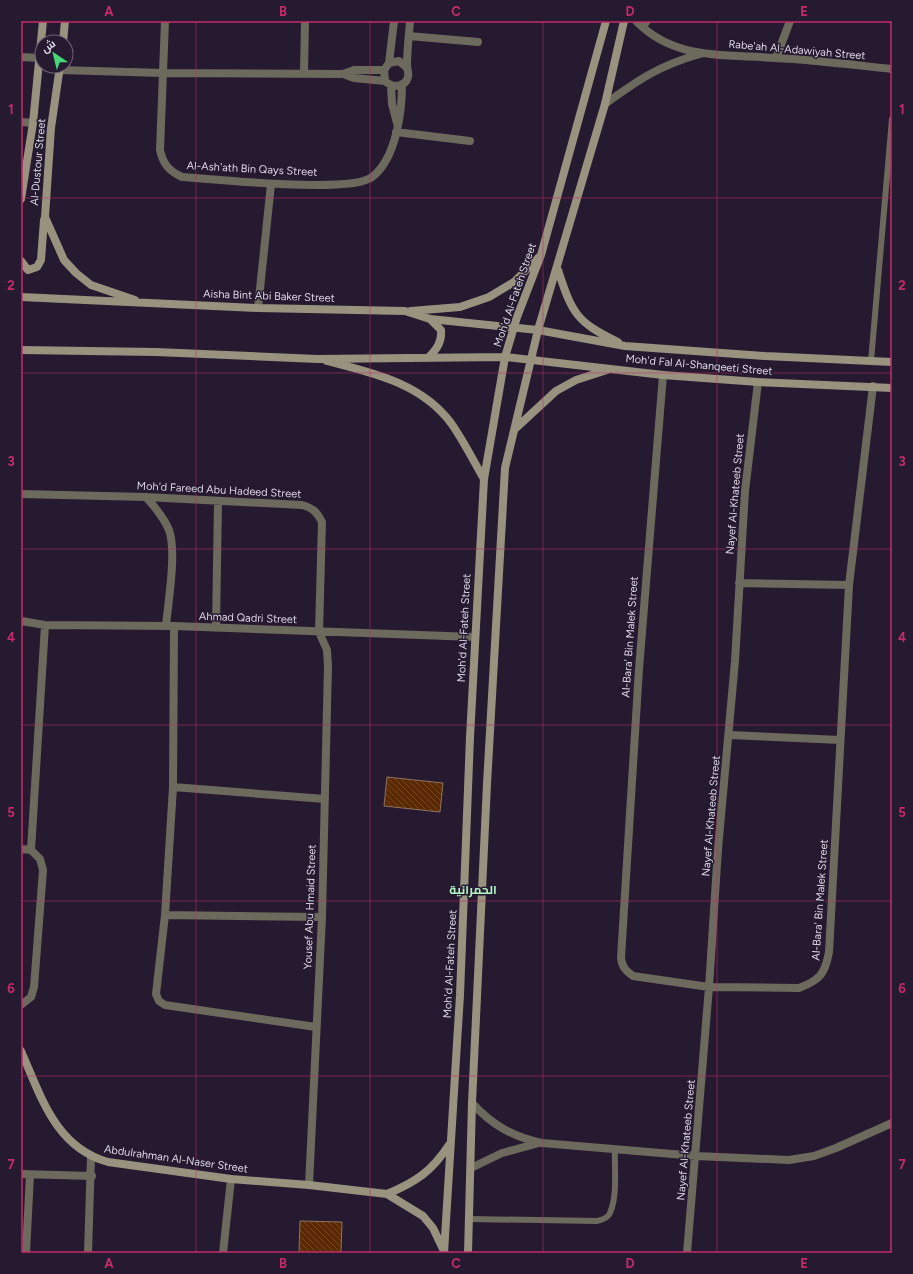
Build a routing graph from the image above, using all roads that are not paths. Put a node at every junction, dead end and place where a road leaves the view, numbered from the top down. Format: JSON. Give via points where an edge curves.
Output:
{"nodes":[{"id":1,"x":43,"y":21,"type":"edge"},
{"id":2,"x":65,"y":21,"type":"edge"},
{"id":3,"x":165,"y":21,"type":"edge"},
{"id":4,"x":305,"y":21,"type":"edge"},
{"id":5,"x":394,"y":21,"type":"edge"},
{"id":6,"x":410,"y":21,"type":"edge"},
{"id":7,"x":606,"y":21,"type":"edge"},
{"id":8,"x":624,"y":21,"type":"edge"},
{"id":9,"x":636,"y":21,"type":"edge"},
{"id":10,"x":648,"y":21,"type":"edge"},
{"id":11,"x":790,"y":21,"type":"edge"},
{"id":12,"x":643,"y":28,"type":"junction"},
{"id":13,"x":42,"y":34,"type":"edge"},
{"id":14,"x":64,"y":34,"type":"edge"},
{"id":15,"x":409,"y":36,"type":"junction"},
{"id":16,"x":478,"y":42,"type":"dead end"},
{"id":17,"x":701,"y":54,"type":"junction"},
{"id":18,"x":21,"y":56,"type":"edge"},
{"id":19,"x":34,"y":57,"type":"edge"},
{"id":20,"x":776,"y":58,"type":"junction"},
{"id":21,"x":389,"y":63,"type":"junction"},
{"id":22,"x":406,"y":67,"type":"junction"},
{"id":23,"x":74,"y":69,"type":"edge"},
{"id":24,"x":892,"y":69,"type":"edge"},
{"id":25,"x":384,"y":70,"type":"junction"},
{"id":26,"x":163,"y":73,"type":"junction"},
{"id":27,"x":304,"y":73,"type":"junction"},
{"id":28,"x":38,"y":74,"type":"edge"},
{"id":29,"x":58,"y":74,"type":"edge"},
{"id":30,"x":343,"y":74,"type":"junction"},
{"id":31,"x":388,"y":83,"type":"junction"},
{"id":32,"x":402,"y":84,"type":"junction"},
{"id":33,"x":605,"y":104,"type":"junction"},
{"id":34,"x":892,"y":119,"type":"edge"},
{"id":35,"x":21,"y":122,"type":"edge"},
{"id":36,"x":33,"y":123,"type":"junction"},
{"id":37,"x":397,"y":128,"type":"junction"},
{"id":38,"x":470,"y":141,"type":"dead end"},
{"id":39,"x":22,"y":182,"type":"edge"},
{"id":40,"x":272,"y":184,"type":"junction"},
{"id":41,"x":21,"y":199,"type":"edge"},
{"id":42,"x":45,"y":217,"type":"junction"},
{"id":43,"x":541,"y":255,"type":"junction"},
{"id":44,"x":21,"y":261,"type":"edge"},
{"id":45,"x":558,"y":270,"type":"junction"},
{"id":46,"x":21,"y":297,"type":"edge"},
{"id":47,"x":143,"y":303,"type":"junction"},
{"id":48,"x":258,"y":308,"type":"junction"},
{"id":49,"x":405,"y":311,"type":"junction"},
{"id":50,"x":430,"y":319,"type":"junction"},
{"id":51,"x":514,"y":328,"type":"junction"},
{"id":52,"x":538,"y":330,"type":"junction"},
{"id":53,"x":626,"y":346,"type":"junction"},
{"id":54,"x":21,"y":350,"type":"edge"},
{"id":55,"x":506,"y":357,"type":"junction"},
{"id":56,"x":428,"y":358,"type":"junction"},
{"id":57,"x":317,"y":359,"type":"junction"},
{"id":58,"x":531,"y":360,"type":"junction"},
{"id":59,"x":871,"y":361,"type":"junction"},
{"id":60,"x":892,"y":362,"type":"edge"},
{"id":61,"x":610,"y":369,"type":"junction"},
{"id":62,"x":663,"y":375,"type":"junction"},
{"id":63,"x":758,"y":382,"type":"junction"},
{"id":64,"x":873,"y":386,"type":"junction"},
{"id":65,"x":892,"y":388,"type":"edge"},
{"id":66,"x":515,"y":429,"type":"junction"},
{"id":67,"x":484,"y":479,"type":"junction"},
{"id":68,"x":21,"y":494,"type":"edge"},
{"id":69,"x":146,"y":497,"type":"junction"},
{"id":70,"x":218,"y":500,"type":"junction"},
{"id":71,"x":739,"y":583,"type":"junction"},
{"id":72,"x":849,"y":585,"type":"junction"},
{"id":73,"x":21,"y":621,"type":"edge"},
{"id":74,"x":45,"y":625,"type":"junction"},
{"id":75,"x":170,"y":626,"type":"junction"},
{"id":76,"x":216,"y":628,"type":"junction"},
{"id":77,"x":319,"y":632,"type":"junction"},
{"id":78,"x":475,"y":637,"type":"junction"},
{"id":79,"x":729,"y":735,"type":"junction"},
{"id":80,"x":840,"y":740,"type":"junction"},
{"id":81,"x":173,"y":787,"type":"junction"},
{"id":82,"x":325,"y":799,"type":"junction"},
{"id":83,"x":21,"y":849,"type":"edge"},
{"id":84,"x":31,"y":850,"type":"junction"},
{"id":85,"x":165,"y":915,"type":"junction"},
{"id":86,"x":322,"y":917,"type":"junction"},
{"id":87,"x":709,"y":987,"type":"junction"},
{"id":88,"x":21,"y":1005,"type":"edge"},
{"id":89,"x":316,"y":1027,"type":"junction"},
{"id":90,"x":21,"y":1051,"type":"edge"},
{"id":91,"x":472,"y":1103,"type":"junction"},
{"id":92,"x":892,"y":1123,"type":"edge"},
{"id":93,"x":450,"y":1143,"type":"junction"},
{"id":94,"x":542,"y":1143,"type":"junction"},
{"id":95,"x":615,"y":1149,"type":"junction"},
{"id":96,"x":696,"y":1156,"type":"junction"},
{"id":97,"x":91,"y":1157,"type":"junction"},
{"id":98,"x":471,"y":1168,"type":"junction"},
{"id":99,"x":21,"y":1174,"type":"edge"},
{"id":100,"x":30,"y":1174,"type":"junction"},
{"id":101,"x":92,"y":1176,"type":"junction"},
{"id":102,"x":231,"y":1179,"type":"junction"},
{"id":103,"x":309,"y":1185,"type":"junction"},
{"id":104,"x":387,"y":1194,"type":"junction"},
{"id":105,"x":469,"y":1219,"type":"junction"},
{"id":106,"x":444,"y":1251,"type":"edge"},
{"id":107,"x":26,"y":1253,"type":"edge"},
{"id":108,"x":88,"y":1253,"type":"edge"},
{"id":109,"x":223,"y":1253,"type":"edge"},
{"id":110,"x":468,"y":1253,"type":"edge"},
{"id":111,"x":687,"y":1253,"type":"edge"}],
"edges":[{"from":1,"to":13,"type":"main road","name":"Al-Dustour Street"},
{"from":2,"to":14,"type":"main road"},
{"from":3,"to":26,"type":"street","name":"Al-Ash'ath Bin Qays Street"},
{"from":4,"to":27,"type":"street"},
{"from":5,"to":21,"type":"street"},
{"from":6,"to":15,"type":"street"},
{"from":7,"to":43,"type":"main road","name":"Moh'd Al-Fateh Street"},
{"from":8,"to":33,"type":"main road"},
{"from":9,"to":12,"type":"street","name":"Rabe'ah Al-Adawiyah Street"},
{"from":10,"to":12,"type":"lane"},
{"from":11,"to":20,"type":"street"},
{"from":12,"to":17,"type":"street","name":"Rabe'ah Al-Adawiyah Street","via":[[648,34],[671,46]]},
{"from":15,"to":16,"type":"street"},
{"from":15,"to":22,"type":"street"},
{"from":17,"to":20,"type":"street","name":"Rabe'ah Al-Adawiyah Street"},
{"from":17,"to":33,"type":"street","name":"Rabe'ah Al-Adawiyah Street","via":[[678,60],[641,77]]},
{"from":18,"to":19,"type":"street"},
{"from":20,"to":24,"type":"street","name":"Rabe'ah Al-Adawiyah Street"},
{"from":21,"to":22,"type":"street","via":[[399,61]]},
{"from":21,"to":25,"type":"street"},
{"from":22,"to":32,"type":"street","via":[[408,76]]},
{"from":23,"to":26,"type":"street"},
{"from":25,"to":30,"type":"street","via":[[354,70]]},
{"from":25,"to":31,"type":"street"},
{"from":26,"to":27,"type":"street"},
{"from":26,"to":40,"type":"street","name":"Al-Ash'ath Bin Qays Street","via":[[160,150],[166,167],[182,177]]},
{"from":27,"to":30,"type":"street"},
{"from":28,"to":36,"type":"main road","name":"Al-Dustour Street"},
{"from":29,"to":42,"type":"main road","name":"Al-Dustour Street","via":[[51,128]]},
{"from":30,"to":31,"type":"street"},
{"from":31,"to":32,"type":"street"},
{"from":31,"to":37,"type":"street"},
{"from":32,"to":37,"type":"street","name":"Al-Ash'ath Bin Qays Street","via":[[402,103]]},
{"from":33,"to":45,"type":"main road"},
{"from":34,"to":59,"type":"lane"},
{"from":35,"to":36,"type":"street"},
{"from":36,"to":39,"type":"main road","name":"Al-Dustour Street"},
{"from":37,"to":38,"type":"street"},
{"from":37,"to":40,"type":"street","name":"Al-Ash'ath Bin Qays Street","via":[[388,159],[372,178],[360,184]]},
{"from":39,"to":41,"type":"main road","name":"Al-Dustour Street"},
{"from":40,"to":48,"type":"street"},
{"from":42,"to":44,"type":"main road","via":[[41,260],[37,267],[28,270]]},
{"from":42,"to":47,"type":"main road","name":"Al-Dustour Street","via":[[64,260],[76,273],[91,285]]},
{"from":43,"to":49,"type":"main road","via":[[514,282],[489,297],[460,307]]},
{"from":43,"to":51,"type":"main road","name":"Moh'd Al-Fateh Street"},
{"from":45,"to":52,"type":"main road"},
{"from":45,"to":53,"type":"main road","via":[[565,294],[575,314],[592,330]]},
{"from":46,"to":47,"type":"main road","name":"Aisha Bint Abi Baker Street"},
{"from":47,"to":48,"type":"main road","name":"Aisha Bint Abi Baker Street"},
{"from":48,"to":49,"type":"main road","name":"Aisha Bint Abi Baker Street"},
{"from":49,"to":50,"type":"main road","name":"Aisha Bint Abi Baker Street"},
{"from":50,"to":51,"type":"main road","name":"Aisha Bint Abi Baker Street"},
{"from":50,"to":56,"type":"main road","via":[[441,330],[442,338]]},
{"from":51,"to":52,"type":"main road","name":"Moh'd Fal Al-Shanqeeti Street"},
{"from":51,"to":55,"type":"main road","name":"Moh'd Al-Fateh Street"},
{"from":52,"to":53,"type":"main road","name":"Moh'd Fal Al-Shanqeeti Street"},
{"from":52,"to":58,"type":"main road"},
{"from":53,"to":59,"type":"main road","name":"Moh'd Fal Al-Shanqeeti Street"},
{"from":54,"to":57,"type":"main road","via":[[156,352]]},
{"from":55,"to":56,"type":"main road"},
{"from":55,"to":58,"type":"main road","name":"Moh'd Fal Al-Shanqeeti Street"},
{"from":55,"to":67,"type":"main road","name":"Moh'd Al-Fateh Street"},
{"from":56,"to":57,"type":"main road"},
{"from":57,"to":67,"type":"main road","via":[[386,377],[417,392],[435,405],[451,423]]},
{"from":58,"to":61,"type":"main road","name":"Moh'd Fal Al-Shanqeeti Street"},
{"from":58,"to":66,"type":"main road"},
{"from":59,"to":60,"type":"main road","name":"Moh'd Fal Al-Shanqeeti Street"},
{"from":61,"to":62,"type":"main road","name":"Moh'd Fal Al-Shanqeeti Street"},
{"from":61,"to":66,"type":"main road","via":[[576,380],[556,391]]},
{"from":62,"to":63,"type":"main road","name":"Moh'd Fal Al-Shanqeeti Street"},
{"from":62,"to":87,"type":"street","name":"Al-Bara' Bin Malek Street","via":[[639,669],[621,958],[622,965],[633,976]]},
{"from":63,"to":64,"type":"main road","name":"Moh'd Fal Al-Shanqeeti Street"},
{"from":63,"to":71,"type":"street","name":"Nayef Al-Khateeb Street","via":[[748,452]]},
{"from":64,"to":65,"type":"main road","name":"Moh'd Fal Al-Shanqeeti Street"},
{"from":64,"to":72,"type":"street","name":"Al-Bara' Bin Malek Street"},
{"from":66,"to":91,"type":"main road","via":[[505,468]]},
{"from":67,"to":78,"type":"main road","name":"Moh'd Al-Fateh Street"},
{"from":68,"to":69,"type":"street","name":"Moh'd Fareed Abu Hadeed Street"},
{"from":69,"to":70,"type":"street","name":"Moh'd Fareed Abu Hadeed Street"},
{"from":69,"to":75,"type":"street","via":[[163,518],[172,546]]},
{"from":70,"to":76,"type":"street"},
{"from":70,"to":77,"type":"street","name":"Moh'd Fareed Abu Hadeed Street","via":[[302,505],[317,513],[322,522]]},
{"from":71,"to":72,"type":"street"},
{"from":71,"to":79,"type":"street","name":"Nayef Al-Khateeb Street"},
{"from":72,"to":80,"type":"street","name":"Al-Bara' Bin Malek Street"},
{"from":73,"to":74,"type":"street","name":"Ahmad Qadri Street"},
{"from":74,"to":75,"type":"street","name":"Ahmad Qadri Street"},
{"from":74,"to":84,"type":"street"},
{"from":75,"to":76,"type":"street","name":"Ahmad Qadri Street"},
{"from":75,"to":81,"type":"street"},
{"from":76,"to":77,"type":"street","name":"Ahmad Qadri Street"},
{"from":77,"to":78,"type":"street","name":"Ahmad Qadri Street"},
{"from":77,"to":82,"type":"street","name":"Yousef Abu Hmaid Street","via":[[327,650],[328,666]]},
{"from":78,"to":93,"type":"main road","name":"Moh'd Al-Fateh Street","via":[[460,995]]},
{"from":79,"to":80,"type":"street"},
{"from":79,"to":87,"type":"street","name":"Nayef Al-Khateeb Street"},
{"from":80,"to":87,"type":"street","name":"Al-Bara' Bin Malek Street","via":[[829,952],[826,968],[812,983],[799,988]]},
{"from":81,"to":82,"type":"street"},
{"from":81,"to":85,"type":"street"},
{"from":82,"to":86,"type":"street","name":"Yousef Abu Hmaid Street"},
{"from":83,"to":84,"type":"street"},
{"from":84,"to":88,"type":"street","via":[[40,859],[44,870],[34,987],[31,997]]},
{"from":85,"to":86,"type":"street"},
{"from":85,"to":89,"type":"street","via":[[156,994],[159,1001],[165,1005]]},
{"from":86,"to":89,"type":"street","name":"Yousef Abu Hmaid Street"},
{"from":87,"to":96,"type":"street","name":"Nayef Al-Khateeb Street"},
{"from":89,"to":103,"type":"street","name":"Yousef Abu Hmaid Street"},
{"from":90,"to":97,"type":"main road","name":"Abdulrahman Al-Naser Street","via":[[41,1098],[61,1132],[72,1144]]},
{"from":91,"to":94,"type":"street","via":[[496,1126],[526,1140]]},
{"from":91,"to":98,"type":"main road"},
{"from":92,"to":96,"type":"street","via":[[814,1156],[789,1160]]},
{"from":93,"to":104,"type":"main road","name":"Abdulrahman Al-Naser Street","via":[[439,1160],[424,1174],[409,1185]]},
{"from":93,"to":106,"type":"main road","name":"Moh'd Al-Fateh Street"},
{"from":94,"to":95,"type":"street"},
{"from":94,"to":98,"type":"street","via":[[502,1153]]},
{"from":95,"to":96,"type":"street"},
{"from":95,"to":105,"type":"lane","via":[[614,1194],[610,1214],[604,1219]]},
{"from":96,"to":111,"type":"street","name":"Nayef Al-Khateeb Street"},
{"from":97,"to":101,"type":"street"},
{"from":97,"to":102,"type":"main road","name":"Abdulrahman Al-Naser Street","via":[[108,1162]]},
{"from":98,"to":105,"type":"main road"},
{"from":99,"to":100,"type":"street"},
{"from":100,"to":101,"type":"street"},
{"from":100,"to":107,"type":"street"},
{"from":101,"to":108,"type":"street"},
{"from":102,"to":103,"type":"main road","name":"Abdulrahman Al-Naser Street"},
{"from":102,"to":109,"type":"street"},
{"from":103,"to":104,"type":"main road","name":"Abdulrahman Al-Naser Street"},
{"from":104,"to":106,"type":"main road","name":"Abdulrahman Al-Naser Street","via":[[423,1216],[433,1228]]},
{"from":105,"to":110,"type":"main road"}]}
